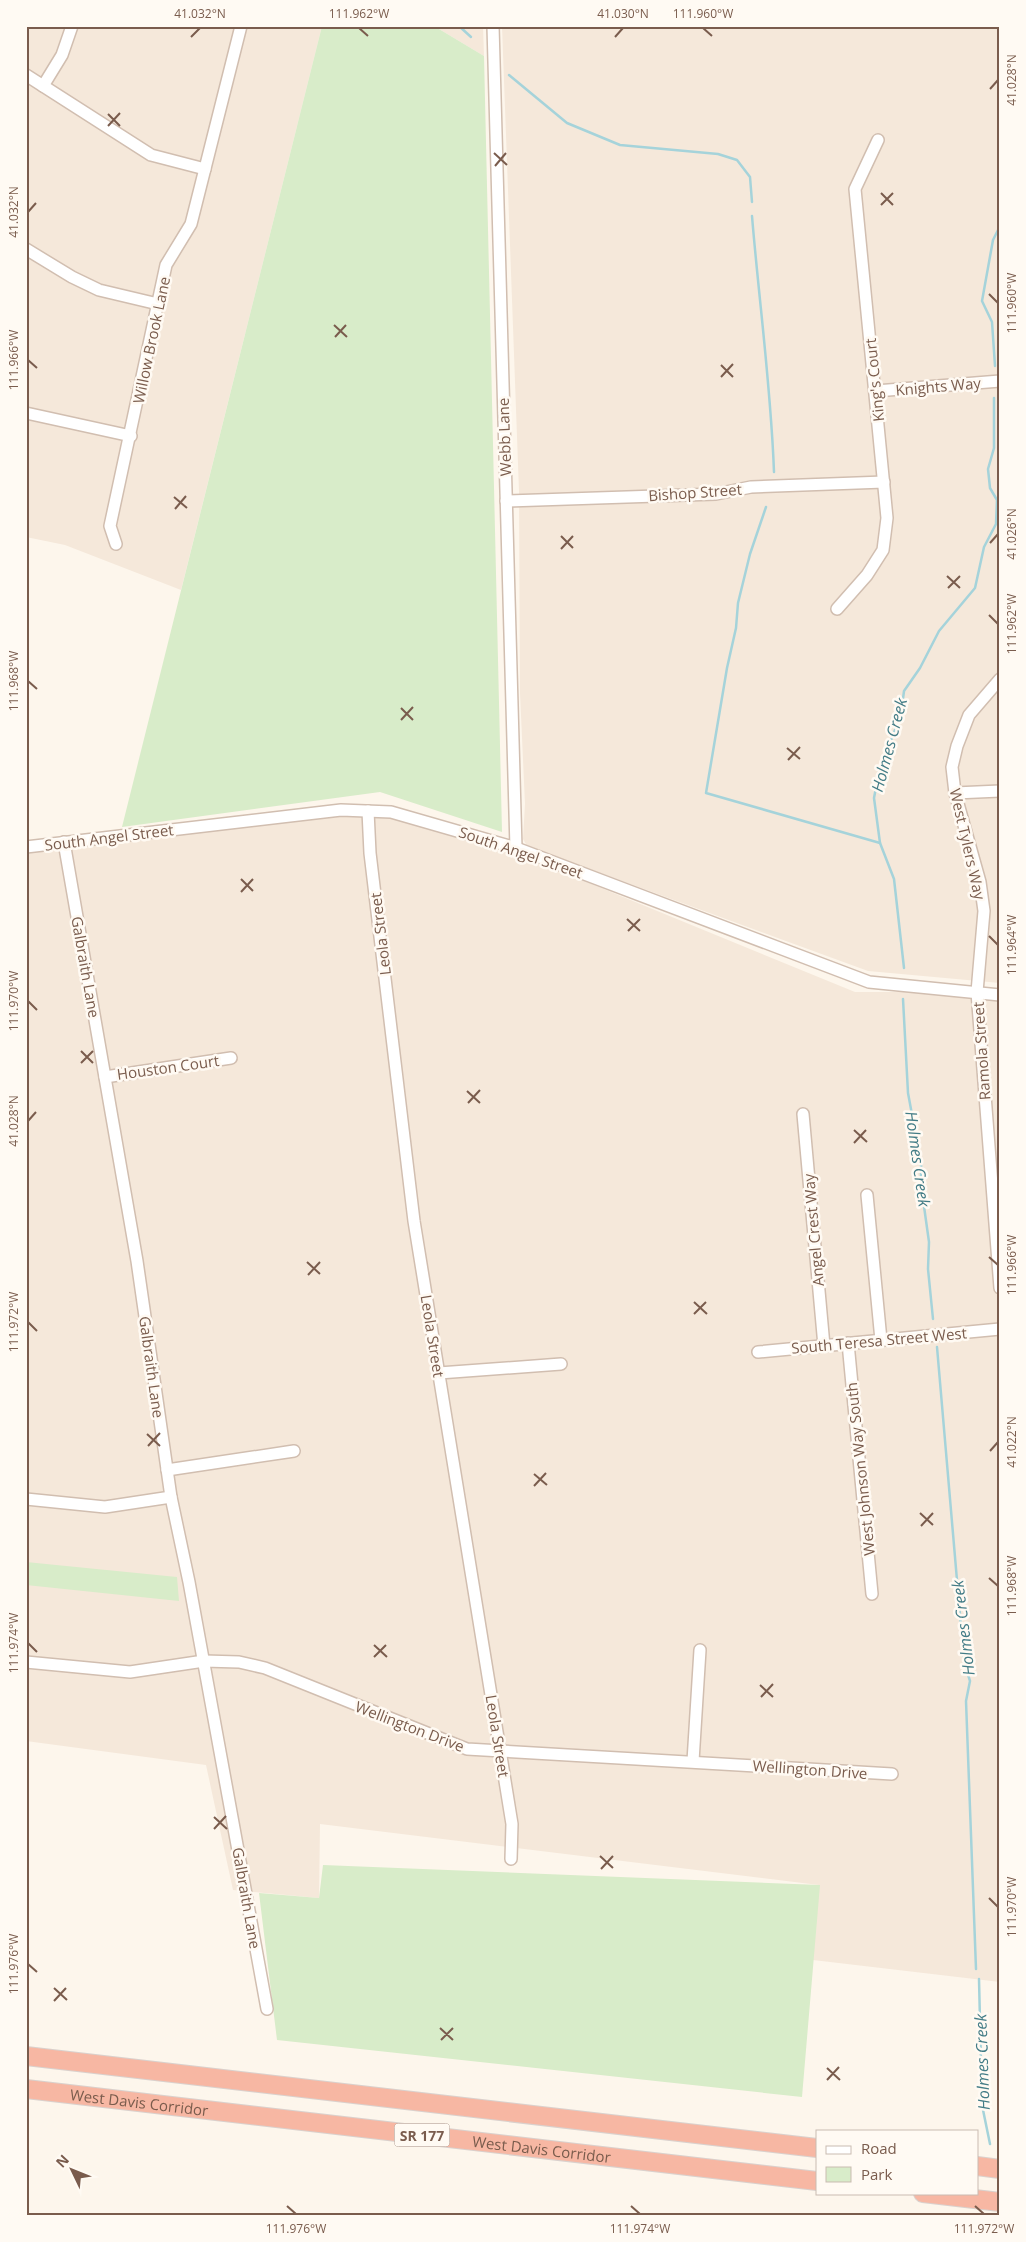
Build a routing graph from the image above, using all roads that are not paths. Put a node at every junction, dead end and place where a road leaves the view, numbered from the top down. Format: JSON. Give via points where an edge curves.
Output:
{"nodes":[{"id":1,"x":72,"y":26,"type":"edge"},
{"id":2,"x":241,"y":26,"type":"edge"},
{"id":3,"x":493,"y":26,"type":"edge"},
{"id":4,"x":26,"y":75,"type":"edge"},
{"id":5,"x":43,"y":86,"type":"junction"},
{"id":6,"x":878,"y":140,"type":"dead end"},
{"id":7,"x":205,"y":169,"type":"junction"},
{"id":8,"x":26,"y":248,"type":"edge"},
{"id":9,"x":158,"y":304,"type":"junction"},
{"id":10,"x":1000,"y":380,"type":"edge"},
{"id":11,"x":876,"y":391,"type":"junction"},
{"id":12,"x":26,"y":413,"type":"edge"},
{"id":13,"x":131,"y":436,"type":"junction"},
{"id":14,"x":884,"y":482,"type":"junction"},
{"id":15,"x":506,"y":501,"type":"junction"},
{"id":16,"x":116,"y":544,"type":"dead end"},
{"id":17,"x":837,"y":609,"type":"dead end"},
{"id":18,"x":1000,"y":679,"type":"edge"},
{"id":19,"x":1000,"y":791,"type":"edge"},
{"id":20,"x":954,"y":793,"type":"junction"},
{"id":21,"x":368,"y":811,"type":"junction"},
{"id":22,"x":64,"y":842,"type":"junction"},
{"id":23,"x":26,"y":847,"type":"edge"},
{"id":24,"x":516,"y":848,"type":"junction"},
{"id":25,"x":977,"y":992,"type":"junction"},
{"id":26,"x":1000,"y":995,"type":"edge"},
{"id":27,"x":231,"y":1058,"type":"dead end"},
{"id":28,"x":105,"y":1077,"type":"junction"},
{"id":29,"x":803,"y":1114,"type":"dead end"},
{"id":30,"x":996,"y":1176,"type":"edge"},
{"id":31,"x":867,"y":1195,"type":"dead end"},
{"id":32,"x":1000,"y":1288,"type":"edge"},
{"id":33,"x":1000,"y":1329,"type":"edge"},
{"id":34,"x":881,"y":1340,"type":"junction"},
{"id":35,"x":848,"y":1343,"type":"junction"},
{"id":36,"x":824,"y":1346,"type":"junction"},
{"id":37,"x":758,"y":1352,"type":"dead end"},
{"id":38,"x":561,"y":1364,"type":"dead end"},
{"id":39,"x":439,"y":1373,"type":"junction"},
{"id":40,"x":294,"y":1451,"type":"dead end"},
{"id":41,"x":167,"y":1470,"type":"junction"},
{"id":42,"x":171,"y":1497,"type":"junction"},
{"id":43,"x":26,"y":1499,"type":"edge"},
{"id":44,"x":872,"y":1594,"type":"dead end"},
{"id":45,"x":700,"y":1650,"type":"dead end"},
{"id":46,"x":204,"y":1661,"type":"junction"},
{"id":47,"x":26,"y":1662,"type":"edge"},
{"id":48,"x":500,"y":1751,"type":"junction"},
{"id":49,"x":693,"y":1761,"type":"junction"},
{"id":50,"x":892,"y":1774,"type":"dead end"},
{"id":51,"x":511,"y":1859,"type":"dead end"},
{"id":52,"x":267,"y":2008,"type":"dead end"},
{"id":53,"x":26,"y":2056,"type":"edge"},
{"id":54,"x":26,"y":2089,"type":"edge"},
{"id":55,"x":816,"y":2148,"type":"edge"},
{"id":56,"x":978,"y":2166,"type":"edge"},
{"id":57,"x":1000,"y":2169,"type":"edge"},
{"id":58,"x":816,"y":2181,"type":"edge"},
{"id":59,"x":932,"y":2194,"type":"edge"},
{"id":60,"x":1000,"y":2202,"type":"edge"}],
"edges":[{"from":1,"to":5,"type":"street","via":[[62,55]]},
{"from":2,"to":7,"type":"street","name":"Willow Brook Lane"},
{"from":3,"to":15,"type":"street","name":"Webb Lane"},
{"from":4,"to":5,"type":"street"},
{"from":5,"to":7,"type":"street","via":[[151,155]]},
{"from":6,"to":11,"type":"street","name":"King's Court","via":[[855,189]]},
{"from":7,"to":9,"type":"street","name":"Willow Brook Lane","via":[[191,224],[166,265]]},
{"from":8,"to":9,"type":"street","via":[[99,290]]},
{"from":9,"to":13,"type":"street","name":"Willow Brook Lane"},
{"from":10,"to":11,"type":"street","name":"Knights Way"},
{"from":11,"to":14,"type":"street","name":"King's Court"},
{"from":12,"to":13,"type":"street"},
{"from":13,"to":16,"type":"street","name":"Willow Brook Lane","via":[[110,526]]},
{"from":14,"to":15,"type":"street","name":"Bishop Street","via":[[751,488],[716,494]]},
{"from":14,"to":17,"type":"street","name":"King's Court","via":[[887,518],[883,550],[867,575]]},
{"from":15,"to":24,"type":"street","name":"Webb Lane"},
{"from":18,"to":20,"type":"street","name":"West Tylers Way","via":[[969,715],[952,767]]},
{"from":19,"to":20,"type":"street"},
{"from":20,"to":25,"type":"street","name":"West Tylers Way","via":[[980,882],[984,911]]},
{"from":21,"to":22,"type":"street","name":"South Angel Street","via":[[342,810]]},
{"from":21,"to":24,"type":"street","name":"South Angel Street","via":[[391,812]]},
{"from":21,"to":39,"type":"street","name":"Leola Street","via":[[370,853],[414,1221]]},
{"from":22,"to":23,"type":"street","name":"South Angel Street"},
{"from":22,"to":28,"type":"street","name":"Galbraith Lane"},
{"from":24,"to":25,"type":"street","name":"South Angel Street","via":[[869,982]]},
{"from":25,"to":26,"type":"street","name":"South Angel Street"},
{"from":25,"to":30,"type":"street","name":"Ramola Street"},
{"from":27,"to":28,"type":"street","name":"Houston Court"},
{"from":28,"to":41,"type":"street","name":"Galbraith Lane","via":[[137,1261]]},
{"from":29,"to":36,"type":"street","name":"Angel Crest Way"},
{"from":30,"to":32,"type":"street","name":"Ramola Street"},
{"from":31,"to":34,"type":"street"},
{"from":33,"to":34,"type":"street","name":"South Teresa Street West"},
{"from":34,"to":35,"type":"street","name":"South Teresa Street West"},
{"from":35,"to":36,"type":"street","name":"South Teresa Street West"},
{"from":35,"to":44,"type":"street","name":"West Johnson Way South"},
{"from":36,"to":37,"type":"street","name":"South Teresa Street West"},
{"from":38,"to":39,"type":"street"},
{"from":39,"to":48,"type":"street","name":"Leola Street"},
{"from":40,"to":41,"type":"street"},
{"from":41,"to":42,"type":"street","name":"Galbraith Lane"},
{"from":42,"to":43,"type":"street","via":[[105,1507]]},
{"from":42,"to":46,"type":"street","name":"Galbraith Lane"},
{"from":45,"to":49,"type":"street"},
{"from":46,"to":47,"type":"street","name":"Wellington Drive","via":[[130,1672]]},
{"from":46,"to":48,"type":"street","name":"Wellington Drive","via":[[239,1662],[265,1668],[467,1749]]},
{"from":46,"to":52,"type":"street","name":"Galbraith Lane"},
{"from":48,"to":49,"type":"street","name":"Wellington Drive"},
{"from":48,"to":51,"type":"street","name":"Leola Street","via":[[512,1824]]},
{"from":49,"to":50,"type":"street","name":"Wellington Drive"},
{"from":53,"to":55,"type":"highway","number":"SR 177"},
{"from":54,"to":58,"type":"highway","name":"West Davis Corridor","number":"SR 177"},
{"from":56,"to":57,"type":"highway"},
{"from":59,"to":60,"type":"highway"}]}
